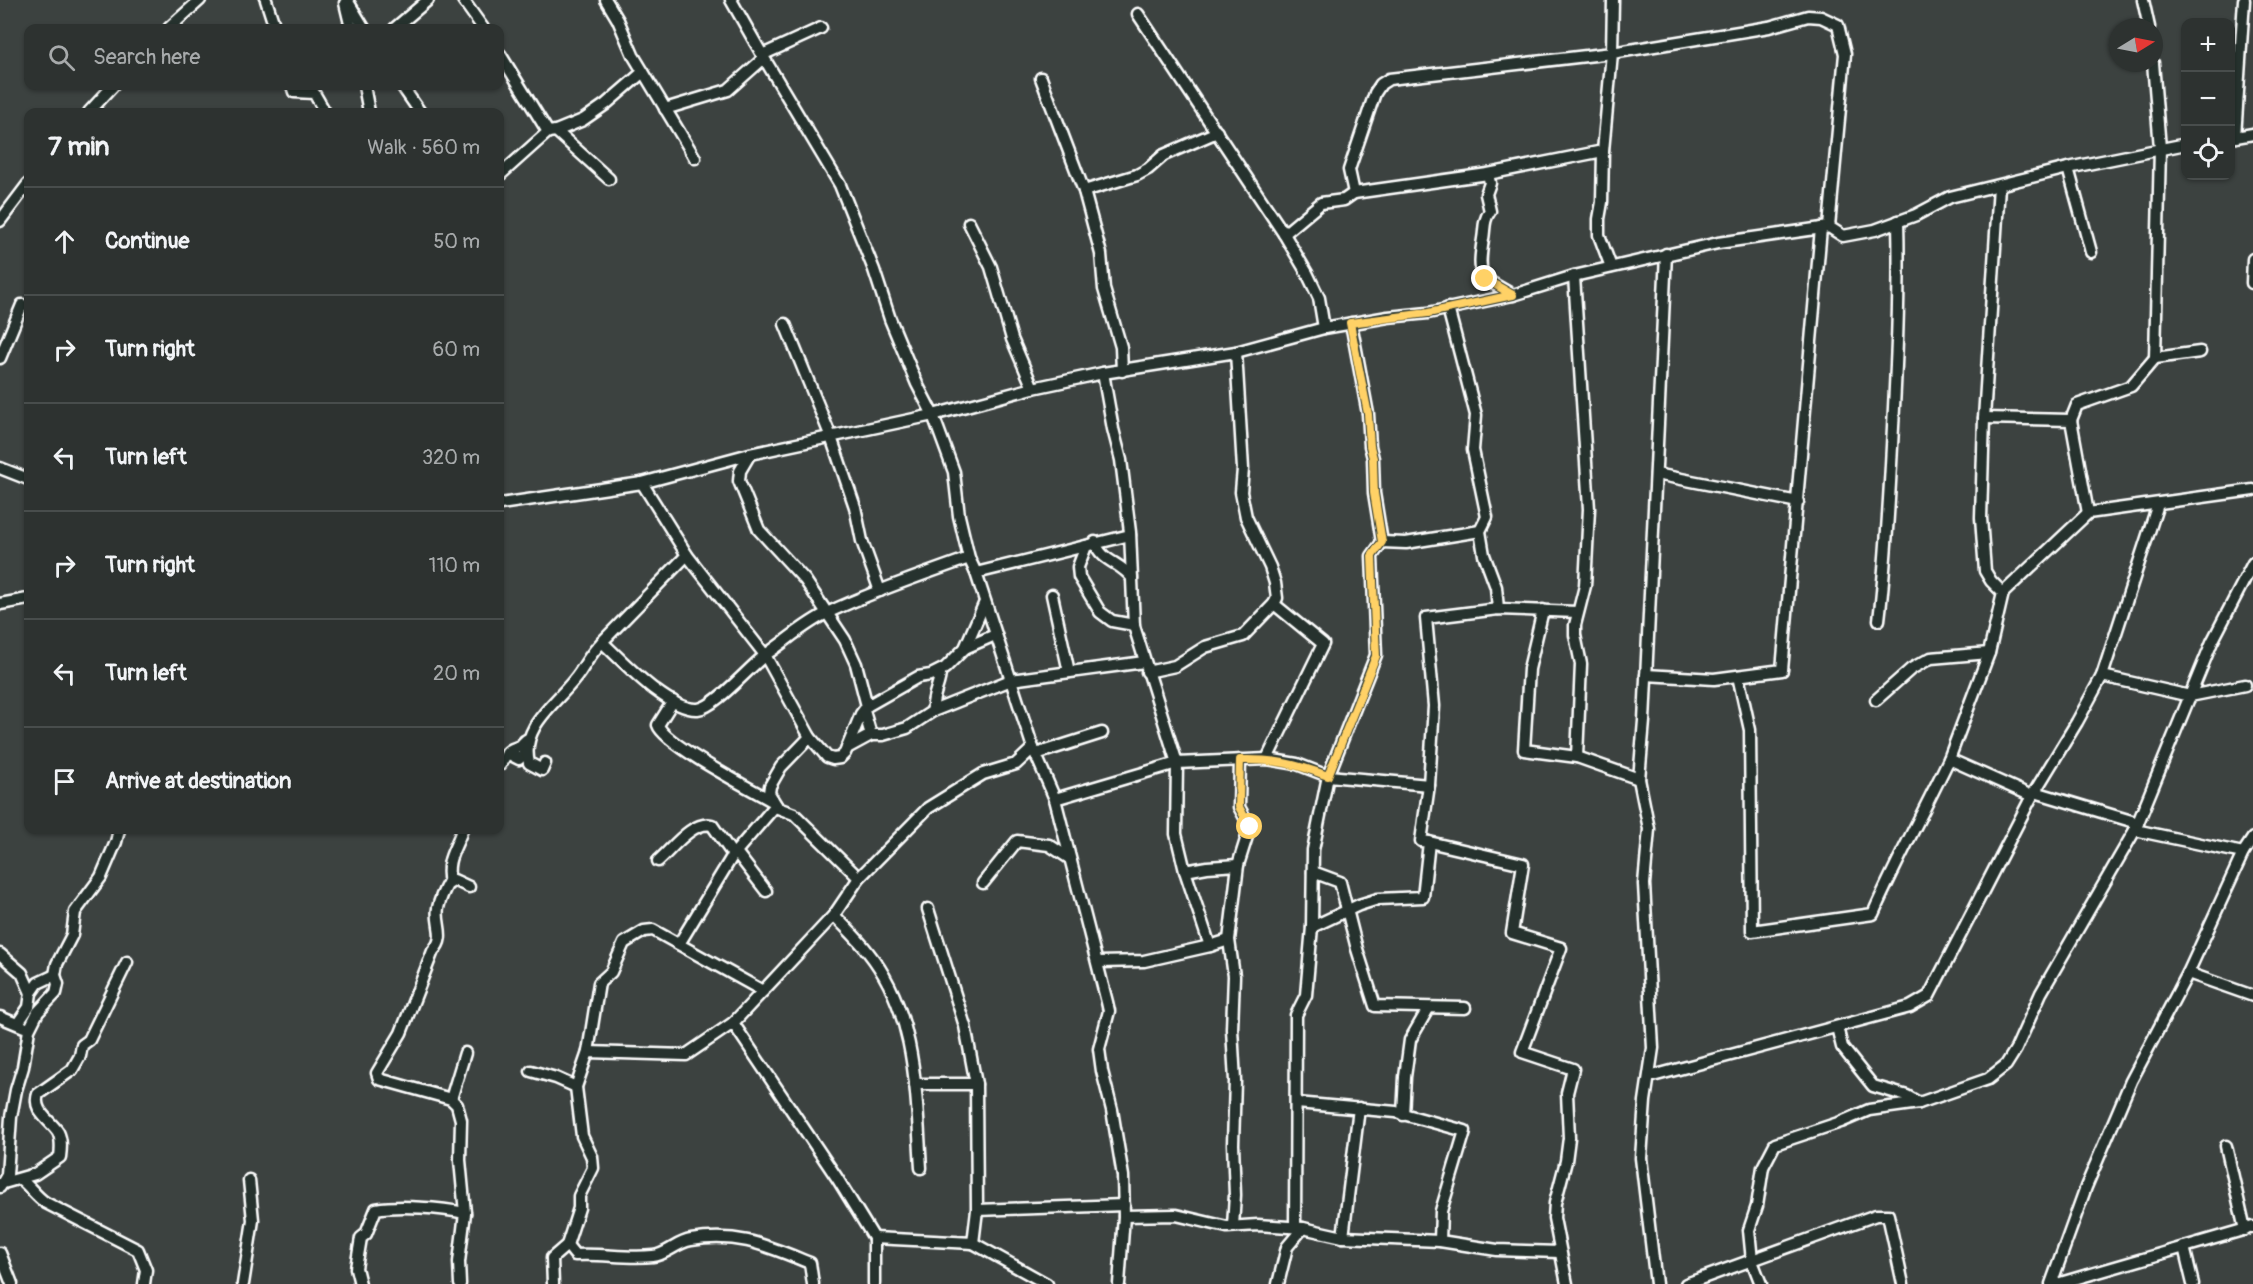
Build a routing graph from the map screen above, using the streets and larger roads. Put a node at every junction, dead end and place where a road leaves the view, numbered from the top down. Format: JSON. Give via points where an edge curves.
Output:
{"nodes":[{"id":1,"x":200,"y":0,"type":"edge"},
{"id":2,"x":267,"y":0,"type":"edge"},
{"id":3,"x":346,"y":0,"type":"edge"},
{"id":4,"x":428,"y":0,"type":"edge"},
{"id":5,"x":463,"y":0,"type":"edge"},
{"id":6,"x":606,"y":0,"type":"edge"},
{"id":7,"x":731,"y":0,"type":"edge"},
{"id":8,"x":1613,"y":0,"type":"edge"},
{"id":9,"x":2144,"y":0,"type":"edge"},
{"id":10,"x":2244,"y":0,"type":"edge"},
{"id":11,"x":1138,"y":14,"type":"dead end"},
{"id":12,"x":2147,"y":18,"type":"edge"},
{"id":13,"x":173,"y":24,"type":"edge"},
{"id":14,"x":274,"y":24,"type":"edge"},
{"id":15,"x":350,"y":24,"type":"edge"},
{"id":16,"x":361,"y":24,"type":"edge"},
{"id":17,"x":400,"y":24,"type":"edge"},
{"id":18,"x":480,"y":24,"type":"edge"},
{"id":19,"x":820,"y":28,"type":"dead end"},
{"id":20,"x":1612,"y":53,"type":"junction"},
{"id":21,"x":763,"y":57,"type":"junction"},
{"id":22,"x":504,"y":60,"type":"edge"},
{"id":23,"x":643,"y":72,"type":"junction"},
{"id":24,"x":2154,"y":72,"type":"edge"},
{"id":25,"x":1041,"y":78,"type":"dead end"},
{"id":26,"x":109,"y":90,"type":"edge"},
{"id":27,"x":293,"y":90,"type":"edge"},
{"id":28,"x":365,"y":90,"type":"edge"},
{"id":29,"x":405,"y":90,"type":"edge"},
{"id":30,"x":93,"y":108,"type":"edge"},
{"id":31,"x":323,"y":108,"type":"edge"},
{"id":32,"x":368,"y":108,"type":"edge"},
{"id":33,"x":417,"y":108,"type":"edge"},
{"id":34,"x":665,"y":109,"type":"junction"},
{"id":35,"x":2234,"y":126,"type":"edge"},
{"id":36,"x":552,"y":131,"type":"junction"},
{"id":37,"x":1217,"y":132,"type":"junction"},
{"id":38,"x":2253,"y":134,"type":"edge"},
{"id":39,"x":2235,"y":137,"type":"edge"},
{"id":40,"x":2181,"y":145,"type":"edge"},
{"id":41,"x":2160,"y":148,"type":"junction"},
{"id":42,"x":1603,"y":152,"type":"junction"},
{"id":43,"x":695,"y":158,"type":"dead end"},
{"id":44,"x":2068,"y":168,"type":"junction"},
{"id":45,"x":504,"y":172,"type":"edge"},
{"id":46,"x":1488,"y":174,"type":"junction"},
{"id":47,"x":609,"y":178,"type":"dead end"},
{"id":48,"x":1999,"y":186,"type":"junction"},
{"id":49,"x":24,"y":189,"type":"edge"},
{"id":50,"x":1084,"y":191,"type":"junction"},
{"id":51,"x":1354,"y":193,"type":"junction"},
{"id":52,"x":0,"y":221,"type":"edge"},
{"id":53,"x":1898,"y":222,"type":"junction"},
{"id":54,"x":969,"y":223,"type":"dead end"},
{"id":55,"x":1825,"y":227,"type":"junction"},
{"id":56,"x":1284,"y":234,"type":"junction"},
{"id":57,"x":2091,"y":252,"type":"dead end"},
{"id":58,"x":1666,"y":254,"type":"junction"},
{"id":59,"x":2253,"y":259,"type":"edge"},
{"id":60,"x":1611,"y":267,"type":"junction"},
{"id":61,"x":1574,"y":276,"type":"junction"},
{"id":62,"x":2252,"y":283,"type":"edge"},
{"id":63,"x":1513,"y":295,"type":"junction"},
{"id":64,"x":24,"y":305,"type":"edge"},
{"id":65,"x":1448,"y":308,"type":"junction"},
{"id":66,"x":1350,"y":323,"type":"junction"},
{"id":67,"x":785,"y":324,"type":"dead end"},
{"id":68,"x":1324,"y":328,"type":"junction"},
{"id":69,"x":1236,"y":352,"type":"junction"},
{"id":70,"x":2200,"y":352,"type":"dead end"},
{"id":71,"x":0,"y":358,"type":"edge"},
{"id":72,"x":2155,"y":358,"type":"junction"},
{"id":73,"x":1122,"y":371,"type":"junction"},
{"id":74,"x":1103,"y":373,"type":"junction"},
{"id":75,"x":1034,"y":388,"type":"junction"},
{"id":76,"x":933,"y":415,"type":"junction"},
{"id":77,"x":1984,"y":418,"type":"junction"},
{"id":78,"x":2071,"y":420,"type":"junction"},
{"id":79,"x":831,"y":437,"type":"junction"},
{"id":80,"x":750,"y":454,"type":"junction"},
{"id":81,"x":0,"y":468,"type":"edge"},
{"id":82,"x":1656,"y":474,"type":"junction"},
{"id":83,"x":24,"y":477,"type":"edge"},
{"id":84,"x":642,"y":483,"type":"junction"},
{"id":85,"x":2253,"y":490,"type":"edge"},
{"id":86,"x":1797,"y":502,"type":"junction"},
{"id":87,"x":504,"y":503,"type":"edge"},
{"id":88,"x":2158,"y":504,"type":"junction"},
{"id":89,"x":2088,"y":513,"type":"junction"},
{"id":90,"x":1480,"y":531,"type":"junction"},
{"id":91,"x":1130,"y":535,"type":"junction"},
{"id":92,"x":1382,"y":542,"type":"junction"},
{"id":93,"x":1090,"y":544,"type":"junction"},
{"id":94,"x":687,"y":555,"type":"junction"},
{"id":95,"x":969,"y":558,"type":"junction"},
{"id":96,"x":2253,"y":563,"type":"edge"},
{"id":97,"x":976,"y":573,"type":"junction"},
{"id":98,"x":1132,"y":578,"type":"junction"},
{"id":99,"x":880,"y":591,"type":"junction"},
{"id":100,"x":2003,"y":593,"type":"junction"},
{"id":101,"x":1052,"y":595,"type":"dead end"},
{"id":102,"x":24,"y":600,"type":"edge"},
{"id":103,"x":985,"y":602,"type":"junction"},
{"id":104,"x":0,"y":604,"type":"edge"},
{"id":105,"x":1274,"y":604,"type":"junction"},
{"id":106,"x":1498,"y":609,"type":"junction"},
{"id":107,"x":1543,"y":610,"type":"junction"},
{"id":108,"x":1577,"y":612,"type":"junction"},
{"id":109,"x":826,"y":613,"type":"junction"},
{"id":110,"x":1879,"y":620,"type":"dead end"},
{"id":111,"x":1134,"y":625,"type":"junction"},
{"id":112,"x":995,"y":636,"type":"junction"},
{"id":113,"x":602,"y":642,"type":"junction"},
{"id":114,"x":965,"y":648,"type":"junction"},
{"id":115,"x":1989,"y":653,"type":"junction"},
{"id":116,"x":765,"y":655,"type":"junction"},
{"id":117,"x":1146,"y":667,"type":"junction"},
{"id":118,"x":940,"y":671,"type":"junction"},
{"id":119,"x":1069,"y":672,"type":"junction"},
{"id":120,"x":1647,"y":675,"type":"junction"},
{"id":121,"x":1738,"y":676,"type":"junction"},
{"id":122,"x":2102,"y":676,"type":"junction"},
{"id":123,"x":1011,"y":680,"type":"junction"},
{"id":124,"x":2245,"y":685,"type":"dead end"},
{"id":125,"x":2190,"y":696,"type":"junction"},
{"id":126,"x":1876,"y":700,"type":"dead end"},
{"id":127,"x":672,"y":701,"type":"junction"},
{"id":128,"x":866,"y":709,"type":"junction"},
{"id":129,"x":933,"y":711,"type":"junction"},
{"id":130,"x":1102,"y":733,"type":"dead end"},
{"id":131,"x":871,"y":735,"type":"junction"},
{"id":132,"x":810,"y":736,"type":"junction"},
{"id":133,"x":528,"y":745,"type":"junction"},
{"id":134,"x":848,"y":748,"type":"junction"},
{"id":135,"x":1035,"y":751,"type":"junction"},
{"id":136,"x":1576,"y":757,"type":"junction"},
{"id":137,"x":504,"y":758,"type":"edge"},
{"id":138,"x":1267,"y":759,"type":"junction"},
{"id":139,"x":1949,"y":759,"type":"junction"},
{"id":140,"x":1240,"y":760,"type":"junction"},
{"id":141,"x":546,"y":763,"type":"dead end"},
{"id":142,"x":1177,"y":763,"type":"junction"},
{"id":143,"x":1328,"y":776,"type":"junction"},
{"id":144,"x":1639,"y":779,"type":"junction"},
{"id":145,"x":1429,"y":785,"type":"junction"},
{"id":146,"x":2033,"y":794,"type":"junction"},
{"id":147,"x":1055,"y":799,"type":"junction"},
{"id":148,"x":774,"y":803,"type":"junction"},
{"id":149,"x":2136,"y":826,"type":"junction"},
{"id":150,"x":118,"y":834,"type":"edge"},
{"id":151,"x":460,"y":834,"type":"edge"},
{"id":152,"x":2253,"y":838,"type":"edge"},
{"id":153,"x":1430,"y":842,"type":"junction"},
{"id":154,"x":2243,"y":853,"type":"junction"},
{"id":155,"x":734,"y":854,"type":"junction"},
{"id":156,"x":1069,"y":858,"type":"junction"},
{"id":157,"x":658,"y":861,"type":"dead end"},
{"id":158,"x":1238,"y":866,"type":"junction"},
{"id":159,"x":1185,"y":871,"type":"junction"},
{"id":160,"x":1313,"y":872,"type":"junction"},
{"id":161,"x":859,"y":879,"type":"junction"},
{"id":162,"x":449,"y":881,"type":"junction"},
{"id":163,"x":983,"y":883,"type":"dead end"},
{"id":164,"x":470,"y":887,"type":"dead end"},
{"id":165,"x":766,"y":891,"type":"dead end"},
{"id":166,"x":928,"y":909,"type":"dead end"},
{"id":167,"x":1346,"y":911,"type":"junction"},
{"id":168,"x":834,"y":915,"type":"junction"},
{"id":169,"x":1312,"y":927,"type":"junction"},
{"id":170,"x":1229,"y":940,"type":"junction"},
{"id":171,"x":679,"y":944,"type":"junction"},
{"id":172,"x":1210,"y":946,"type":"junction"},
{"id":173,"x":0,"y":954,"type":"edge"},
{"id":174,"x":128,"y":962,"type":"dead end"},
{"id":175,"x":1099,"y":962,"type":"junction"},
{"id":176,"x":2188,"y":973,"type":"junction"},
{"id":177,"x":55,"y":975,"type":"junction"},
{"id":178,"x":763,"y":991,"type":"junction"},
{"id":179,"x":31,"y":993,"type":"junction"},
{"id":180,"x":2253,"y":996,"type":"edge"},
{"id":181,"x":1465,"y":1008,"type":"dead end"},
{"id":182,"x":1428,"y":1009,"type":"junction"},
{"id":183,"x":0,"y":1017,"type":"edge"},
{"id":184,"x":18,"y":1023,"type":"junction"},
{"id":185,"x":733,"y":1023,"type":"junction"},
{"id":186,"x":1837,"y":1027,"type":"junction"},
{"id":187,"x":29,"y":1030,"type":"junction"},
{"id":188,"x":588,"y":1052,"type":"junction"},
{"id":189,"x":465,"y":1053,"type":"dead end"},
{"id":190,"x":531,"y":1071,"type":"dead end"},
{"id":191,"x":1649,"y":1077,"type":"junction"},
{"id":192,"x":915,"y":1084,"type":"junction"},
{"id":193,"x":976,"y":1084,"type":"junction"},
{"id":194,"x":576,"y":1087,"type":"junction"},
{"id":195,"x":451,"y":1099,"type":"junction"},
{"id":196,"x":1297,"y":1103,"type":"junction"},
{"id":197,"x":1919,"y":1103,"type":"junction"},
{"id":198,"x":1359,"y":1108,"type":"junction"},
{"id":199,"x":1403,"y":1115,"type":"junction"},
{"id":200,"x":2226,"y":1146,"type":"dead end"},
{"id":201,"x":921,"y":1168,"type":"dead end"},
{"id":202,"x":20,"y":1179,"type":"junction"},
{"id":203,"x":249,"y":1180,"type":"dead end"},
{"id":204,"x":1,"y":1185,"type":"edge"},
{"id":205,"x":977,"y":1210,"type":"junction"},
{"id":206,"x":1124,"y":1210,"type":"junction"},
{"id":207,"x":465,"y":1213,"type":"junction"},
{"id":208,"x":1233,"y":1226,"type":"junction"},
{"id":209,"x":1299,"y":1228,"type":"junction"},
{"id":210,"x":2249,"y":1229,"type":"edge"},
{"id":211,"x":1343,"y":1237,"type":"junction"},
{"id":212,"x":874,"y":1238,"type":"junction"},
{"id":213,"x":1440,"y":1241,"type":"junction"},
{"id":214,"x":973,"y":1243,"type":"junction"},
{"id":215,"x":567,"y":1245,"type":"junction"},
{"id":216,"x":2184,"y":1247,"type":"junction"},
{"id":217,"x":1560,"y":1252,"type":"junction"},
{"id":218,"x":0,"y":1253,"type":"edge"},
{"id":219,"x":1752,"y":1261,"type":"junction"},
{"id":220,"x":12,"y":1284,"type":"edge"},
{"id":221,"x":144,"y":1284,"type":"edge"},
{"id":222,"x":243,"y":1284,"type":"edge"},
{"id":223,"x":360,"y":1284,"type":"edge"},
{"id":224,"x":460,"y":1284,"type":"edge"},
{"id":225,"x":553,"y":1284,"type":"edge"},
{"id":226,"x":813,"y":1284,"type":"edge"},
{"id":227,"x":874,"y":1284,"type":"edge"},
{"id":228,"x":1047,"y":1284,"type":"edge"},
{"id":229,"x":1119,"y":1284,"type":"edge"},
{"id":230,"x":1278,"y":1284,"type":"edge"},
{"id":231,"x":1566,"y":1284,"type":"edge"},
{"id":232,"x":1656,"y":1284,"type":"edge"},
{"id":233,"x":1686,"y":1284,"type":"edge"},
{"id":234,"x":1761,"y":1284,"type":"edge"},
{"id":235,"x":1903,"y":1284,"type":"edge"},
{"id":236,"x":2051,"y":1284,"type":"edge"},
{"id":237,"x":2056,"y":1284,"type":"edge"},
{"id":238,"x":2193,"y":1284,"type":"edge"}],
"edges":[{"from":1,"to":13,"type":"street"},
{"from":2,"to":14,"type":"street"},
{"from":3,"to":15,"type":"street"},
{"from":3,"to":16,"type":"street"},
{"from":4,"to":17,"type":"street"},
{"from":5,"to":18,"type":"street"},
{"from":6,"to":23,"type":"street"},
{"from":7,"to":21,"type":"street"},
{"from":8,"to":20,"type":"street"},
{"from":9,"to":12,"type":"street"},
{"from":10,"to":35,"type":"street"},
{"from":11,"to":37,"type":"street"},
{"from":19,"to":21,"type":"street"},
{"from":20,"to":42,"type":"street"},
{"from":20,"to":51,"type":"street","via":[[1389,79],[1375,93],[1349,170]]},
{"from":20,"to":55,"type":"street","via":[[1769,27],[1808,16],[1838,25],[1845,54]]},
{"from":21,"to":34,"type":"street","via":[[728,90]]},
{"from":21,"to":76,"type":"street","via":[[840,185],[890,319]]},
{"from":22,"to":36,"type":"street"},
{"from":23,"to":34,"type":"street"},
{"from":23,"to":36,"type":"street","via":[[583,120]]},
{"from":24,"to":41,"type":"street"},
{"from":25,"to":50,"type":"street"},
{"from":26,"to":30,"type":"street"},
{"from":27,"to":31,"type":"street","via":[[314,93]]},
{"from":28,"to":32,"type":"street"},
{"from":29,"to":33,"type":"street"},
{"from":34,"to":43,"type":"street"},
{"from":36,"to":45,"type":"street"},
{"from":36,"to":47,"type":"street"},
{"from":37,"to":50,"type":"street","via":[[1164,155],[1137,176]]},
{"from":37,"to":56,"type":"street"},
{"from":38,"to":39,"type":"street"},
{"from":40,"to":41,"type":"street"},
{"from":41,"to":44,"type":"street"},
{"from":41,"to":72,"type":"street"},
{"from":42,"to":46,"type":"street"},
{"from":42,"to":60,"type":"street","via":[[1599,236]]},
{"from":44,"to":48,"type":"street"},
{"from":44,"to":57,"type":"street"},
{"from":46,"to":51,"type":"street"},
{"from":46,"to":63,"type":"street","via":[[1486,194],[1490,211],[1484,220],[1481,273]]},
{"from":48,"to":53,"type":"street","via":[[1950,197]]},
{"from":48,"to":77,"type":"street"},
{"from":49,"to":52,"type":"street"},
{"from":50,"to":73,"type":"street","via":[[1101,254],[1104,289],[1120,347]]},
{"from":51,"to":56,"type":"street","via":[[1344,200],[1321,203]]},
{"from":53,"to":55,"type":"street","via":[[1843,236]]},
{"from":53,"to":110,"type":"street","via":[[1898,340],[1887,550]]},
{"from":54,"to":75,"type":"street","via":[[991,267],[1012,339]]},
{"from":55,"to":58,"type":"street"},
{"from":55,"to":86,"type":"street"},
{"from":56,"to":68,"type":"street","via":[[1319,298]]},
{"from":58,"to":60,"type":"street"},
{"from":58,"to":82,"type":"street"},
{"from":59,"to":62,"type":"street"},
{"from":60,"to":61,"type":"street"},
{"from":61,"to":63,"type":"street"},
{"from":61,"to":108,"type":"street","via":[[1589,509],[1585,586]]},
{"from":63,"to":65,"type":"street"},
{"from":64,"to":71,"type":"street"},
{"from":65,"to":66,"type":"street"},
{"from":65,"to":90,"type":"street","via":[[1476,415],[1473,450],[1487,517]]},
{"from":66,"to":68,"type":"street"},
{"from":66,"to":92,"type":"street","via":[[1368,414]]},
{"from":67,"to":79,"type":"street"},
{"from":68,"to":69,"type":"street"},
{"from":69,"to":73,"type":"street"},
{"from":69,"to":105,"type":"street","via":[[1241,492],[1246,517],[1275,583]]},
{"from":70,"to":72,"type":"street"},
{"from":72,"to":78,"type":"street","via":[[2131,386],[2077,405]]},
{"from":73,"to":74,"type":"street"},
{"from":74,"to":75,"type":"street"},
{"from":74,"to":91,"type":"street","via":[[1121,460]]},
{"from":75,"to":76,"type":"street"},
{"from":76,"to":79,"type":"street"},
{"from":76,"to":95,"type":"street","via":[[954,472]]},
{"from":77,"to":78,"type":"street"},
{"from":77,"to":100,"type":"street","via":[[1982,546],[1985,571]]},
{"from":78,"to":89,"type":"street"},
{"from":79,"to":80,"type":"street"},
{"from":79,"to":99,"type":"street"},
{"from":80,"to":84,"type":"street"},
{"from":80,"to":109,"type":"street","via":[[739,481],[759,530],[806,580]]},
{"from":81,"to":83,"type":"street"},
{"from":82,"to":86,"type":"street"},
{"from":82,"to":120,"type":"street"},
{"from":84,"to":87,"type":"street"},
{"from":84,"to":94,"type":"street"},
{"from":85,"to":88,"type":"street"},
{"from":86,"to":121,"type":"street","via":[[1782,670]]},
{"from":88,"to":89,"type":"street"},
{"from":88,"to":122,"type":"street"},
{"from":89,"to":100,"type":"street"},
{"from":90,"to":92,"type":"street","via":[[1406,543]]},
{"from":90,"to":106,"type":"street"},
{"from":91,"to":93,"type":"street"},
{"from":91,"to":98,"type":"street"},
{"from":92,"to":143,"type":"street","via":[[1372,556],[1376,656]]},
{"from":93,"to":97,"type":"street"},
{"from":93,"to":98,"type":"street","via":[[1126,569]]},
{"from":93,"to":111,"type":"street","via":[[1078,567],[1079,577],[1100,612],[1112,621]]},
{"from":94,"to":113,"type":"street"},
{"from":94,"to":116,"type":"street"},
{"from":95,"to":97,"type":"street"},
{"from":95,"to":99,"type":"street"},
{"from":96,"to":125,"type":"street","via":[[2212,642]]},
{"from":97,"to":103,"type":"street"},
{"from":98,"to":111,"type":"street"},
{"from":99,"to":109,"type":"street"},
{"from":100,"to":115,"type":"street"},
{"from":101,"to":119,"type":"street"},
{"from":102,"to":104,"type":"street"},
{"from":103,"to":112,"type":"street"},
{"from":103,"to":114,"type":"street"},
{"from":105,"to":117,"type":"street","via":[[1244,636],[1205,647],[1175,666]]},
{"from":105,"to":138,"type":"street","via":[[1323,644]]},
{"from":106,"to":107,"type":"street"},
{"from":106,"to":145,"type":"street","via":[[1426,618],[1434,706]]},
{"from":107,"to":108,"type":"street"},
{"from":107,"to":136,"type":"street","via":[[1529,669],[1524,750]]},
{"from":108,"to":136,"type":"street","via":[[1575,635],[1581,664]]},
{"from":109,"to":116,"type":"street"},
{"from":109,"to":128,"type":"street","via":[[856,664]]},
{"from":111,"to":117,"type":"street"},
{"from":112,"to":114,"type":"street"},
{"from":112,"to":123,"type":"street"},
{"from":113,"to":127,"type":"street"},
{"from":113,"to":133,"type":"street","via":[[547,709]]},
{"from":114,"to":118,"type":"street"},
{"from":115,"to":126,"type":"street","via":[[1931,658],[1911,669]]},
{"from":115,"to":139,"type":"street"},
{"from":116,"to":127,"type":"street","via":[[710,705],[696,710]]},
{"from":116,"to":132,"type":"street"},
{"from":117,"to":119,"type":"street"},
{"from":117,"to":142,"type":"street"},
{"from":118,"to":128,"type":"street","via":[[918,676]]},
{"from":118,"to":129,"type":"street"},
{"from":119,"to":123,"type":"street"},
{"from":120,"to":121,"type":"street","via":[[1714,679]]},
{"from":120,"to":144,"type":"street"},
{"from":121,"to":139,"type":"street","via":[[1750,730],[1752,931],[1873,914]]},
{"from":122,"to":125,"type":"street"},
{"from":122,"to":146,"type":"street"},
{"from":123,"to":129,"type":"street"},
{"from":123,"to":135,"type":"street"},
{"from":124,"to":125,"type":"street"},
{"from":125,"to":149,"type":"street"},
{"from":127,"to":148,"type":"street","via":[[658,725],[664,734],[714,769]]},
{"from":128,"to":131,"type":"street"},
{"from":128,"to":134,"type":"street"},
{"from":129,"to":131,"type":"street","via":[[907,728]]},
{"from":130,"to":135,"type":"street"},
{"from":131,"to":134,"type":"street"},
{"from":132,"to":134,"type":"street","via":[[833,759],[840,758]]},
{"from":132,"to":148,"type":"street","via":[[781,767],[770,786]]},
{"from":133,"to":137,"type":"street","via":[[524,740]]},
{"from":133,"to":141,"type":"street","via":[[529,763],[542,770]]},
{"from":135,"to":147,"type":"street"},
{"from":135,"to":161,"type":"street","via":[[1016,764],[983,774],[928,808]]},
{"from":136,"to":144,"type":"street"},
{"from":138,"to":140,"type":"street"},
{"from":138,"to":143,"type":"street","via":[[1297,764]]},
{"from":139,"to":146,"type":"street"},
{"from":140,"to":142,"type":"street"},
{"from":140,"to":158,"type":"street","via":[[1239,807],[1250,827]]},
{"from":142,"to":147,"type":"street"},
{"from":142,"to":159,"type":"street","via":[[1176,834]]},
{"from":143,"to":145,"type":"street"},
{"from":143,"to":160,"type":"street","via":[[1313,850]]},
{"from":144,"to":191,"type":"street","via":[[1649,829],[1644,884],[1653,1048]]},
{"from":145,"to":153,"type":"street","via":[[1421,841]]},
{"from":146,"to":149,"type":"street"},
{"from":146,"to":186,"type":"street","via":[[1929,996],[1910,1007]]},
{"from":147,"to":156,"type":"street"},
{"from":148,"to":155,"type":"street"},
{"from":148,"to":161,"type":"street","via":[[794,814]]},
{"from":149,"to":154,"type":"street"},
{"from":149,"to":197,"type":"street","via":[[2041,993],[2006,1065],[1988,1078]]},
{"from":150,"to":177,"type":"street","via":[[101,877],[75,912],[72,935]]},
{"from":151,"to":162,"type":"street","via":[[448,860]]},
{"from":152,"to":154,"type":"street"},
{"from":153,"to":167,"type":"street","via":[[1423,897],[1378,900]]},
{"from":153,"to":217,"type":"street","via":[[1523,864],[1512,933],[1562,948],[1522,1052],[1573,1069],[1567,1093],[1568,1149],[1555,1203]]},
{"from":154,"to":176,"type":"street"},
{"from":155,"to":157,"type":"street","via":[[712,825],[706,824],[693,829]]},
{"from":155,"to":165,"type":"street"},
{"from":155,"to":171,"type":"street"},
{"from":156,"to":163,"type":"street","via":[[1049,845],[1017,842]]},
{"from":156,"to":175,"type":"street"},
{"from":158,"to":159,"type":"street"},
{"from":158,"to":170,"type":"street"},
{"from":159,"to":172,"type":"street"},
{"from":160,"to":167,"type":"street","via":[[1340,882]]},
{"from":160,"to":169,"type":"street"},
{"from":161,"to":168,"type":"street"},
{"from":162,"to":164,"type":"street"},
{"from":162,"to":195,"type":"street","via":[[437,911],[441,937],[438,946],[400,1033],[377,1073],[385,1082]]},
{"from":166,"to":193,"type":"street","via":[[965,1026]]},
{"from":167,"to":169,"type":"street"},
{"from":167,"to":182,"type":"street","via":[[1375,1006]]},
{"from":168,"to":178,"type":"street"},
{"from":168,"to":192,"type":"street","via":[[869,952],[888,981],[910,1045]]},
{"from":169,"to":196,"type":"street","via":[[1306,995],[1296,1015]]},
{"from":170,"to":172,"type":"street"},
{"from":170,"to":208,"type":"street","via":[[1234,976]]},
{"from":171,"to":178,"type":"street"},
{"from":171,"to":188,"type":"street","via":[[653,930],[624,943],[611,972],[599,983]]},
{"from":172,"to":175,"type":"street","via":[[1144,961]]},
{"from":173,"to":179,"type":"street","via":[[22,973]]},
{"from":174,"to":202,"type":"street","via":[[89,1040],[82,1045],[77,1065],[38,1094],[39,1108],[58,1133],[60,1157],[50,1166]]},
{"from":175,"to":206,"type":"street","via":[[1109,1011],[1099,1049],[1123,1176]]},
{"from":176,"to":180,"type":"street"},
{"from":176,"to":236,"type":"street","via":[[2131,1081],[2086,1187]]},
{"from":177,"to":179,"type":"street","via":[[38,983]]},
{"from":177,"to":187,"type":"street","via":[[56,993],[38,1012]]},
{"from":178,"to":185,"type":"street"},
{"from":179,"to":184,"type":"street","via":[[29,1007]]},
{"from":181,"to":182,"type":"street"},
{"from":182,"to":199,"type":"street","via":[[1410,1040]]},
{"from":183,"to":184,"type":"street"},
{"from":184,"to":187,"type":"street"},
{"from":185,"to":188,"type":"street","via":[[686,1055]]},
{"from":185,"to":212,"type":"street"},
{"from":186,"to":191,"type":"street"},
{"from":186,"to":197,"type":"street","via":[[1842,1047],[1873,1086]]},
{"from":187,"to":204,"type":"street","via":[[11,1117],[7,1175]]},
{"from":188,"to":194,"type":"street"},
{"from":189,"to":195,"type":"street"},
{"from":190,"to":194,"type":"street"},
{"from":191,"to":232,"type":"street","via":[[1641,1158]]},
{"from":192,"to":193,"type":"street"},
{"from":192,"to":201,"type":"street"},
{"from":193,"to":205,"type":"street"},
{"from":194,"to":215,"type":"street","via":[[582,1136],[593,1168],[579,1196]]},
{"from":195,"to":207,"type":"street","via":[[461,1120]]},
{"from":196,"to":198,"type":"street"},
{"from":196,"to":209,"type":"street"},
{"from":197,"to":219,"type":"street","via":[[1869,1110],[1775,1144],[1763,1167],[1749,1230]]},
{"from":198,"to":199,"type":"street"},
{"from":198,"to":211,"type":"street"},
{"from":199,"to":213,"type":"street","via":[[1465,1131],[1441,1211]]},
{"from":200,"to":210,"type":"street"},
{"from":202,"to":204,"type":"street"},
{"from":202,"to":221,"type":"street","via":[[37,1198],[138,1250],[146,1270]]},
{"from":203,"to":222,"type":"street","via":[[253,1220]]},
{"from":205,"to":206,"type":"street"},
{"from":205,"to":214,"type":"street"},
{"from":206,"to":208,"type":"street"},
{"from":206,"to":229,"type":"street"},
{"from":207,"to":223,"type":"street","via":[[446,1209],[376,1209],[361,1238],[356,1269]]},
{"from":207,"to":224,"type":"street"},
{"from":208,"to":209,"type":"street"},
{"from":209,"to":211,"type":"street"},
{"from":209,"to":230,"type":"street","via":[[1287,1247]]},
{"from":210,"to":216,"type":"street"},
{"from":211,"to":213,"type":"street"},
{"from":212,"to":214,"type":"street"},
{"from":212,"to":227,"type":"street"},
{"from":213,"to":217,"type":"street","via":[[1497,1250]]},
{"from":214,"to":228,"type":"street"},
{"from":215,"to":225,"type":"street","via":[[552,1258]]},
{"from":215,"to":226,"type":"street","via":[[575,1255],[629,1258],[657,1256],[689,1240],[753,1240],[810,1263]]},
{"from":216,"to":237,"type":"street"},
{"from":216,"to":238,"type":"street"},
{"from":217,"to":231,"type":"street"},
{"from":218,"to":220,"type":"street"},
{"from":219,"to":233,"type":"street"},
{"from":219,"to":234,"type":"street"},
{"from":219,"to":235,"type":"street","via":[[1876,1215],[1888,1215]]}]}
